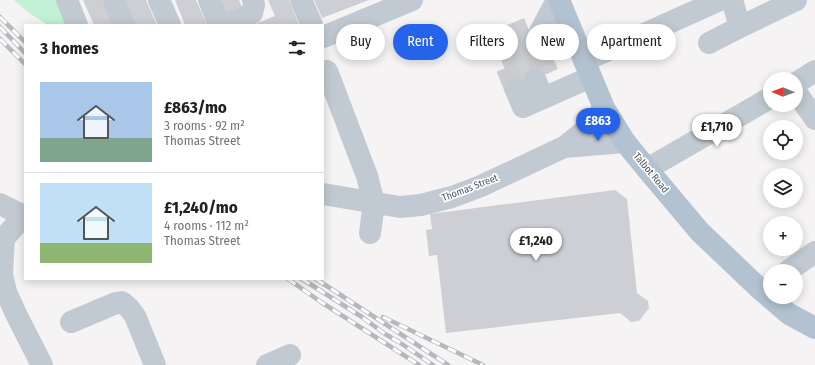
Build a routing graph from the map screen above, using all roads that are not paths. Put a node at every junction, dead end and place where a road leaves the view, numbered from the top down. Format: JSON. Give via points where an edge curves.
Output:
{"nodes":[{"id":1,"x":67,"y":0,"type":"edge"},
{"id":2,"x":114,"y":0,"type":"edge"},
{"id":3,"x":160,"y":0,"type":"edge"},
{"id":4,"x":209,"y":0,"type":"edge"},
{"id":5,"x":253,"y":0,"type":"edge"},
{"id":6,"x":301,"y":0,"type":"edge"},
{"id":7,"x":558,"y":0,"type":"edge"},
{"id":8,"x":720,"y":0,"type":"edge"},
{"id":9,"x":732,"y":0,"type":"edge"},
{"id":10,"x":796,"y":0,"type":"edge"},
{"id":11,"x":400,"y":2,"type":"edge"},
{"id":12,"x":77,"y":24,"type":"edge"},
{"id":13,"x":124,"y":24,"type":"edge"},
{"id":14,"x":170,"y":24,"type":"edge"},
{"id":15,"x":219,"y":24,"type":"edge"},
{"id":16,"x":226,"y":24,"type":"edge"},
{"id":17,"x":312,"y":24,"type":"edge"},
{"id":18,"x":545,"y":24,"type":"edge"},
{"id":19,"x":740,"y":27,"type":"junction"},
{"id":20,"x":324,"y":37,"type":"edge"},
{"id":21,"x":709,"y":43,"type":"dead end"},
{"id":22,"x":588,"y":69,"type":"junction"},
{"id":23,"x":327,"y":71,"type":"dead end"},
{"id":24,"x":815,"y":71,"type":"edge"},
{"id":25,"x":803,"y":79,"type":"edge"},
{"id":26,"x":536,"y":88,"type":"dead end"},
{"id":27,"x":763,"y":102,"type":"edge"},
{"id":28,"x":803,"y":102,"type":"edge"},
{"id":29,"x":604,"y":108,"type":"junction"},
{"id":30,"x":815,"y":119,"type":"edge"},
{"id":31,"x":625,"y":142,"type":"junction"},
{"id":32,"x":564,"y":147,"type":"junction"},
{"id":33,"x":646,"y":169,"type":"junction"},
{"id":34,"x":324,"y":198,"type":"edge"},
{"id":35,"x":374,"y":203,"type":"junction"},
{"id":36,"x":0,"y":204,"type":"edge"},
{"id":37,"x":370,"y":233,"type":"dead end"},
{"id":38,"x":815,"y":252,"type":"edge"},
{"id":39,"x":798,"y":264,"type":"edge"},
{"id":40,"x":763,"y":285,"type":"edge"},
{"id":41,"x":780,"y":304,"type":"edge"},
{"id":42,"x":789,"y":314,"type":"junction"},
{"id":43,"x":71,"y":322,"type":"dead end"},
{"id":44,"x":815,"y":328,"type":"edge"},
{"id":45,"x":815,"y":345,"type":"edge"},
{"id":46,"x":290,"y":355,"type":"dead end"},
{"id":47,"x":42,"y":365,"type":"edge"},
{"id":48,"x":155,"y":365,"type":"edge"},
{"id":49,"x":267,"y":365,"type":"edge"}],
"edges":[{"from":1,"to":12,"type":"street"},
{"from":2,"to":13,"type":"street"},
{"from":3,"to":14,"type":"street"},
{"from":4,"to":15,"type":"street"},
{"from":5,"to":16,"type":"street","via":[[252,13]]},
{"from":6,"to":17,"type":"street"},
{"from":7,"to":18,"type":"street"},
{"from":7,"to":22,"type":"main road","name":"Talbot Road"},
{"from":8,"to":22,"type":"street"},
{"from":9,"to":19,"type":"street"},
{"from":10,"to":19,"type":"street"},
{"from":11,"to":20,"type":"street"},
{"from":19,"to":21,"type":"street"},
{"from":22,"to":26,"type":"street"},
{"from":22,"to":29,"type":"main road","name":"Talbot Road"},
{"from":23,"to":35,"type":"street"},
{"from":24,"to":25,"type":"street"},
{"from":27,"to":33,"type":"street"},
{"from":28,"to":30,"type":"street"},
{"from":29,"to":31,"type":"main road","name":"Talbot Road"},
{"from":29,"to":32,"type":"street","name":"Thomas Street","via":[[588,128]]},
{"from":31,"to":32,"type":"street","name":"Thomas Street"},
{"from":31,"to":33,"type":"main road","name":"Talbot Road"},
{"from":32,"to":35,"type":"street","name":"Thomas Street","via":[[452,197],[421,205],[400,207]]},
{"from":33,"to":40,"type":"main road","name":"Talbot Road","via":[[700,232]]},
{"from":34,"to":35,"type":"street","name":"Thomas Street"},
{"from":35,"to":37,"type":"street"},
{"from":36,"to":47,"type":"street","via":[[24,216],[4,238],[2,274],[6,292]]},
{"from":38,"to":39,"type":"street"},
{"from":41,"to":42,"type":"main road","name":"Talbot Road"},
{"from":42,"to":44,"type":"main road","name":"Talbot Road"},
{"from":42,"to":45,"type":"main road","name":"Talbot Road"},
{"from":43,"to":48,"type":"street","via":[[122,302],[135,316]]},
{"from":46,"to":49,"type":"street"}]}
